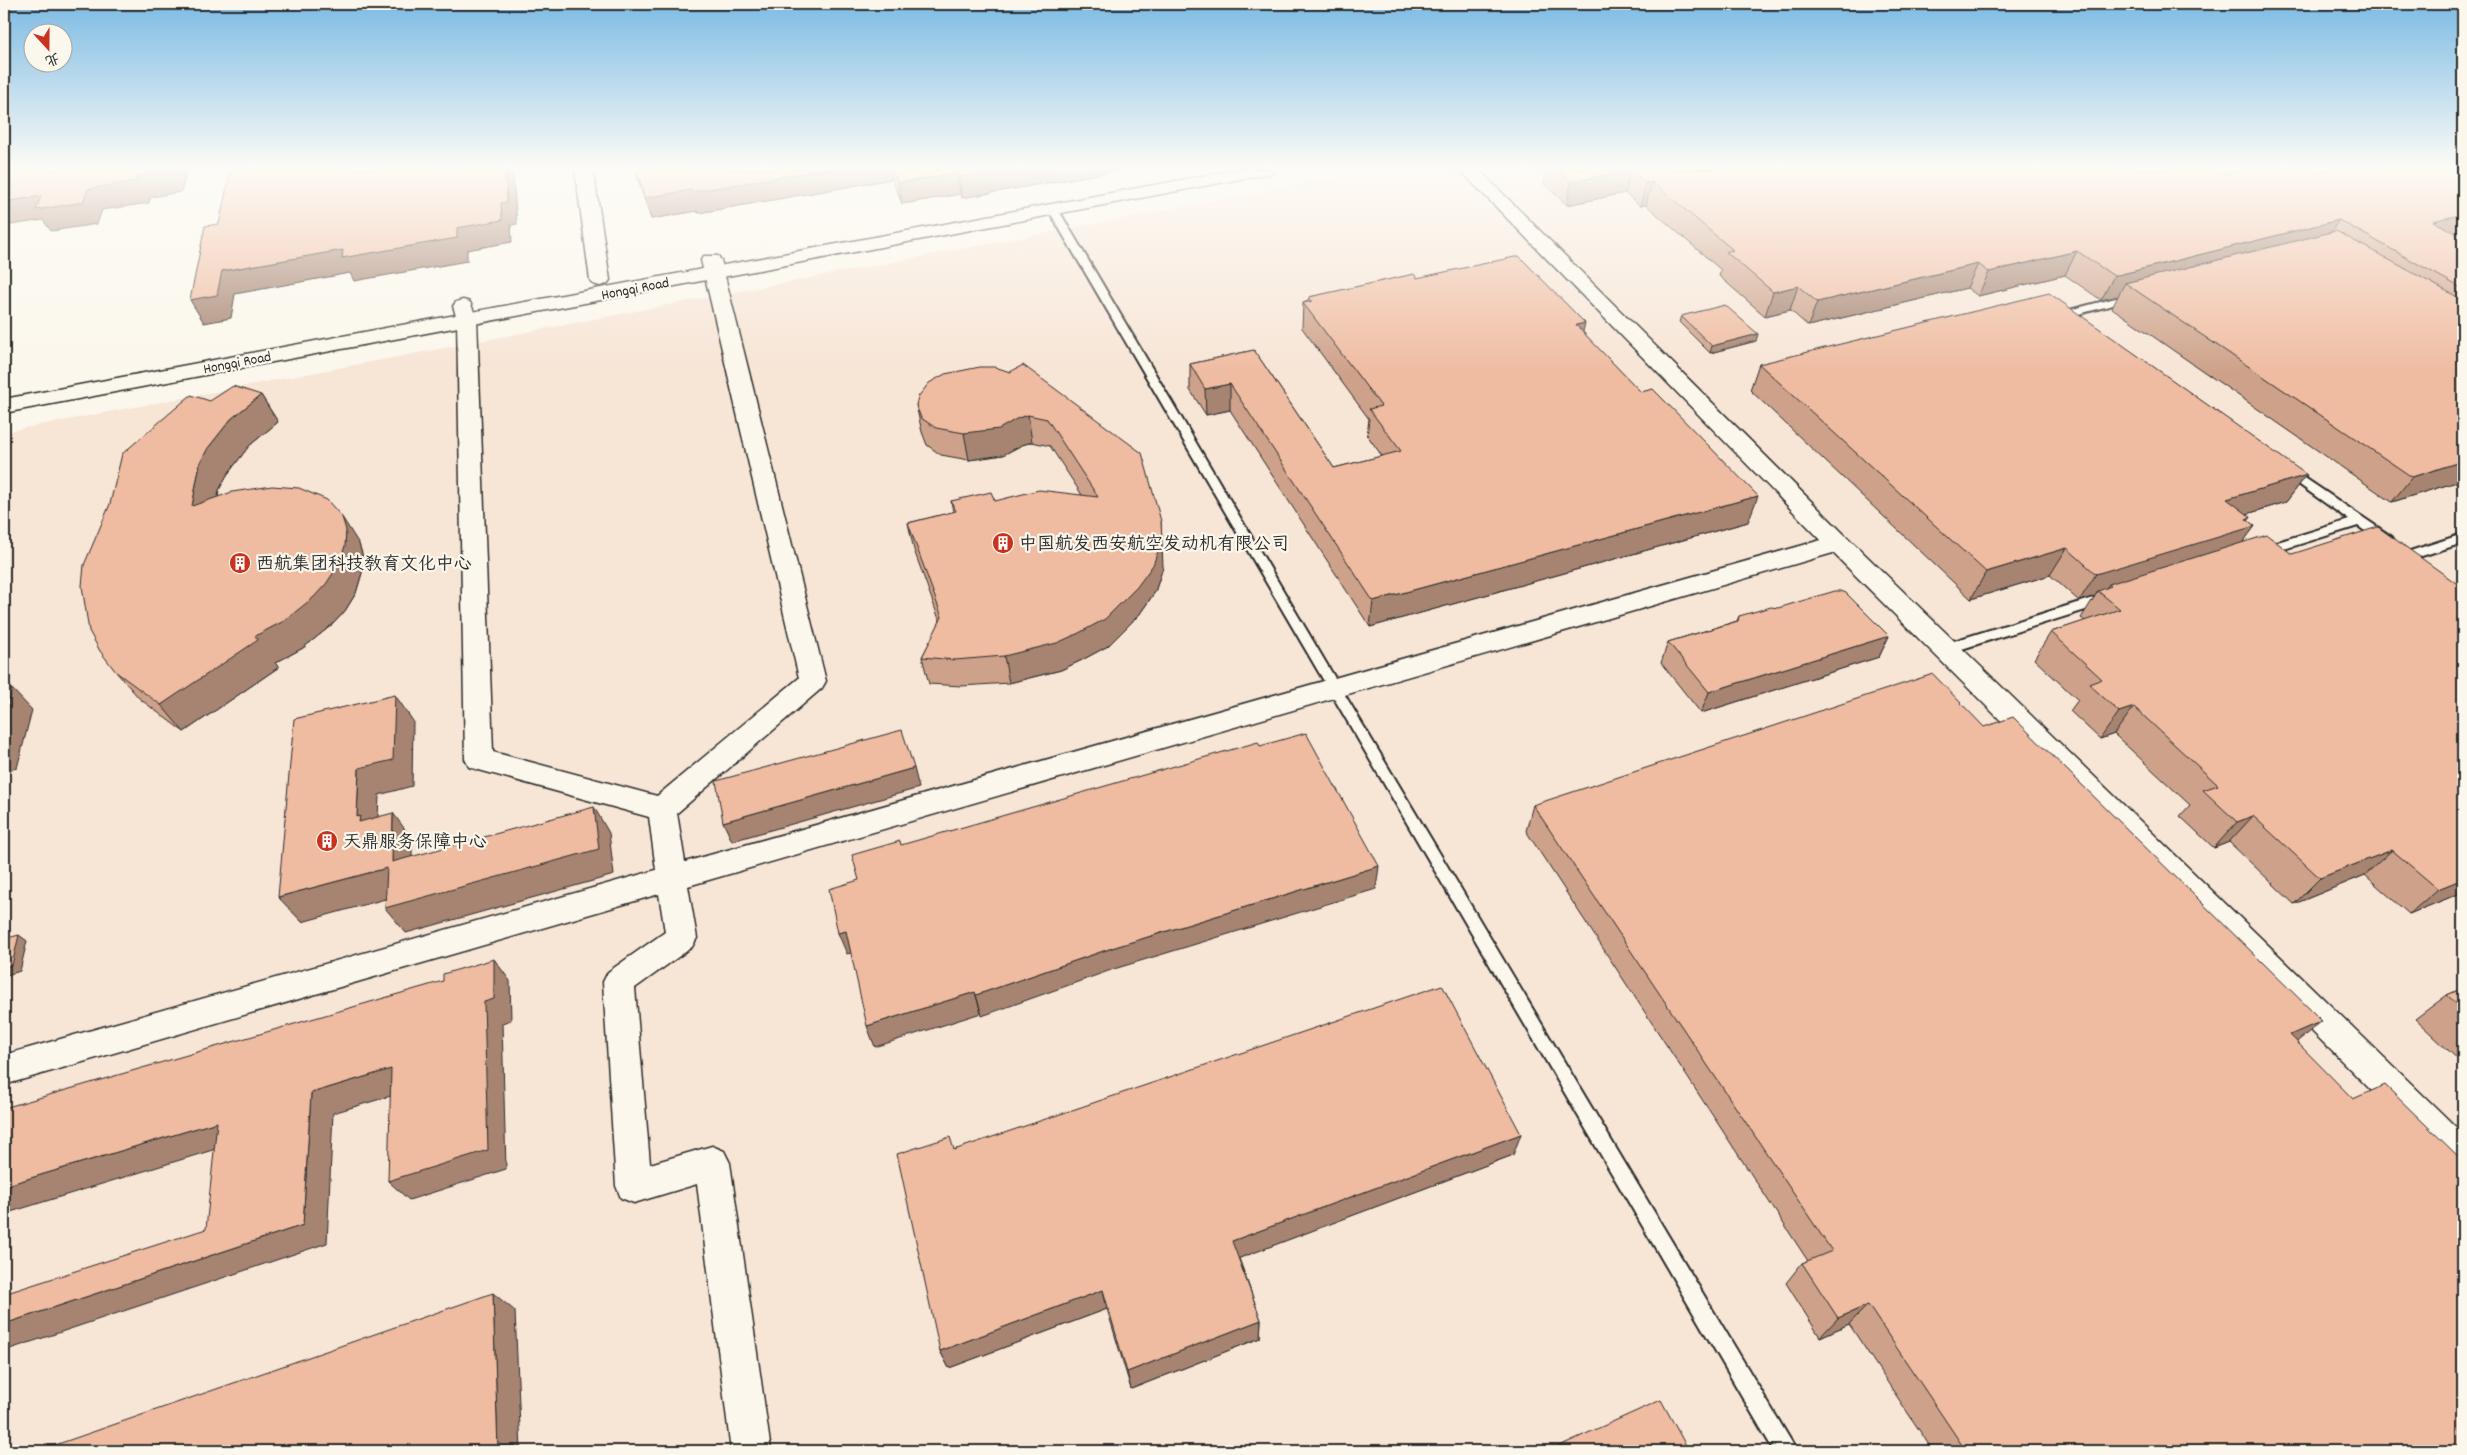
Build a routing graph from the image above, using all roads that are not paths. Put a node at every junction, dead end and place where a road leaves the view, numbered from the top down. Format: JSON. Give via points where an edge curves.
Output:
{"nodes":[{"id":1,"x":594,"y":237,"type":"edge"},
{"id":2,"x":859,"y":237,"type":"edge"},
{"id":3,"x":887,"y":237,"type":"edge"},
{"id":4,"x":1069,"y":237,"type":"edge"},
{"id":5,"x":1535,"y":237,"type":"edge"},
{"id":6,"x":713,"y":266,"type":"junction"},
{"id":7,"x":600,"y":280,"type":"junction"},
{"id":8,"x":2151,"y":292,"type":"edge"},
{"id":9,"x":465,"y":312,"type":"junction"},
{"id":10,"x":2082,"y":325,"type":"edge"},
{"id":11,"x":4,"y":391,"type":"edge"},
{"id":12,"x":4,"y":406,"type":"edge"},
{"id":13,"x":2278,"y":463,"type":"edge"},
{"id":14,"x":2359,"y":521,"type":"junction"},
{"id":15,"x":2463,"y":538,"type":"edge"},
{"id":16,"x":1838,"y":543,"type":"junction"},
{"id":17,"x":2402,"y":551,"type":"junction"},
{"id":18,"x":2246,"y":556,"type":"edge"},
{"id":19,"x":2424,"y":567,"type":"edge"},
{"id":20,"x":2124,"y":594,"type":"edge"},
{"id":21,"x":1946,"y":649,"type":"junction"},
{"id":22,"x":1334,"y":689,"type":"junction"},
{"id":23,"x":662,"y":809,"type":"junction"},
{"id":24,"x":672,"y":879,"type":"junction"},
{"id":25,"x":4,"y":1070,"type":"edge"},
{"id":26,"x":2463,"y":1158,"type":"edge"},
{"id":27,"x":751,"y":1451,"type":"edge"},
{"id":28,"x":1786,"y":1451,"type":"edge"}],
"edges":[{"from":1,"to":7,"type":"street"},
{"from":2,"to":6,"type":"street","name":"Hongqi Road"},
{"from":3,"to":6,"type":"street","name":"Hongqi Road"},
{"from":4,"to":22,"type":"lane"},
{"from":5,"to":16,"type":"street"},
{"from":6,"to":7,"type":"street","name":"Hongqi Road"},
{"from":6,"to":9,"type":"street","name":"Hongqi Road"},
{"from":6,"to":23,"type":"street","via":[[813,681]]},
{"from":7,"to":9,"type":"street","name":"Hongqi Road"},
{"from":8,"to":10,"type":"lane","via":[[2066,314]]},
{"from":9,"to":11,"type":"street","name":"Hongqi Road"},
{"from":9,"to":12,"type":"street","name":"Hongqi Road"},
{"from":9,"to":23,"type":"street","via":[[479,759]]},
{"from":13,"to":14,"type":"lane"},
{"from":14,"to":17,"type":"lane"},
{"from":14,"to":18,"type":"lane"},
{"from":15,"to":17,"type":"lane"},
{"from":16,"to":21,"type":"street"},
{"from":16,"to":22,"type":"street"},
{"from":17,"to":19,"type":"lane"},
{"from":20,"to":21,"type":"lane"},
{"from":21,"to":26,"type":"street"},
{"from":22,"to":24,"type":"street"},
{"from":22,"to":28,"type":"lane"},
{"from":23,"to":24,"type":"street"},
{"from":24,"to":25,"type":"street"},
{"from":24,"to":27,"type":"street","via":[[681,938],[619,982],[634,1186],[712,1163]]}]}
